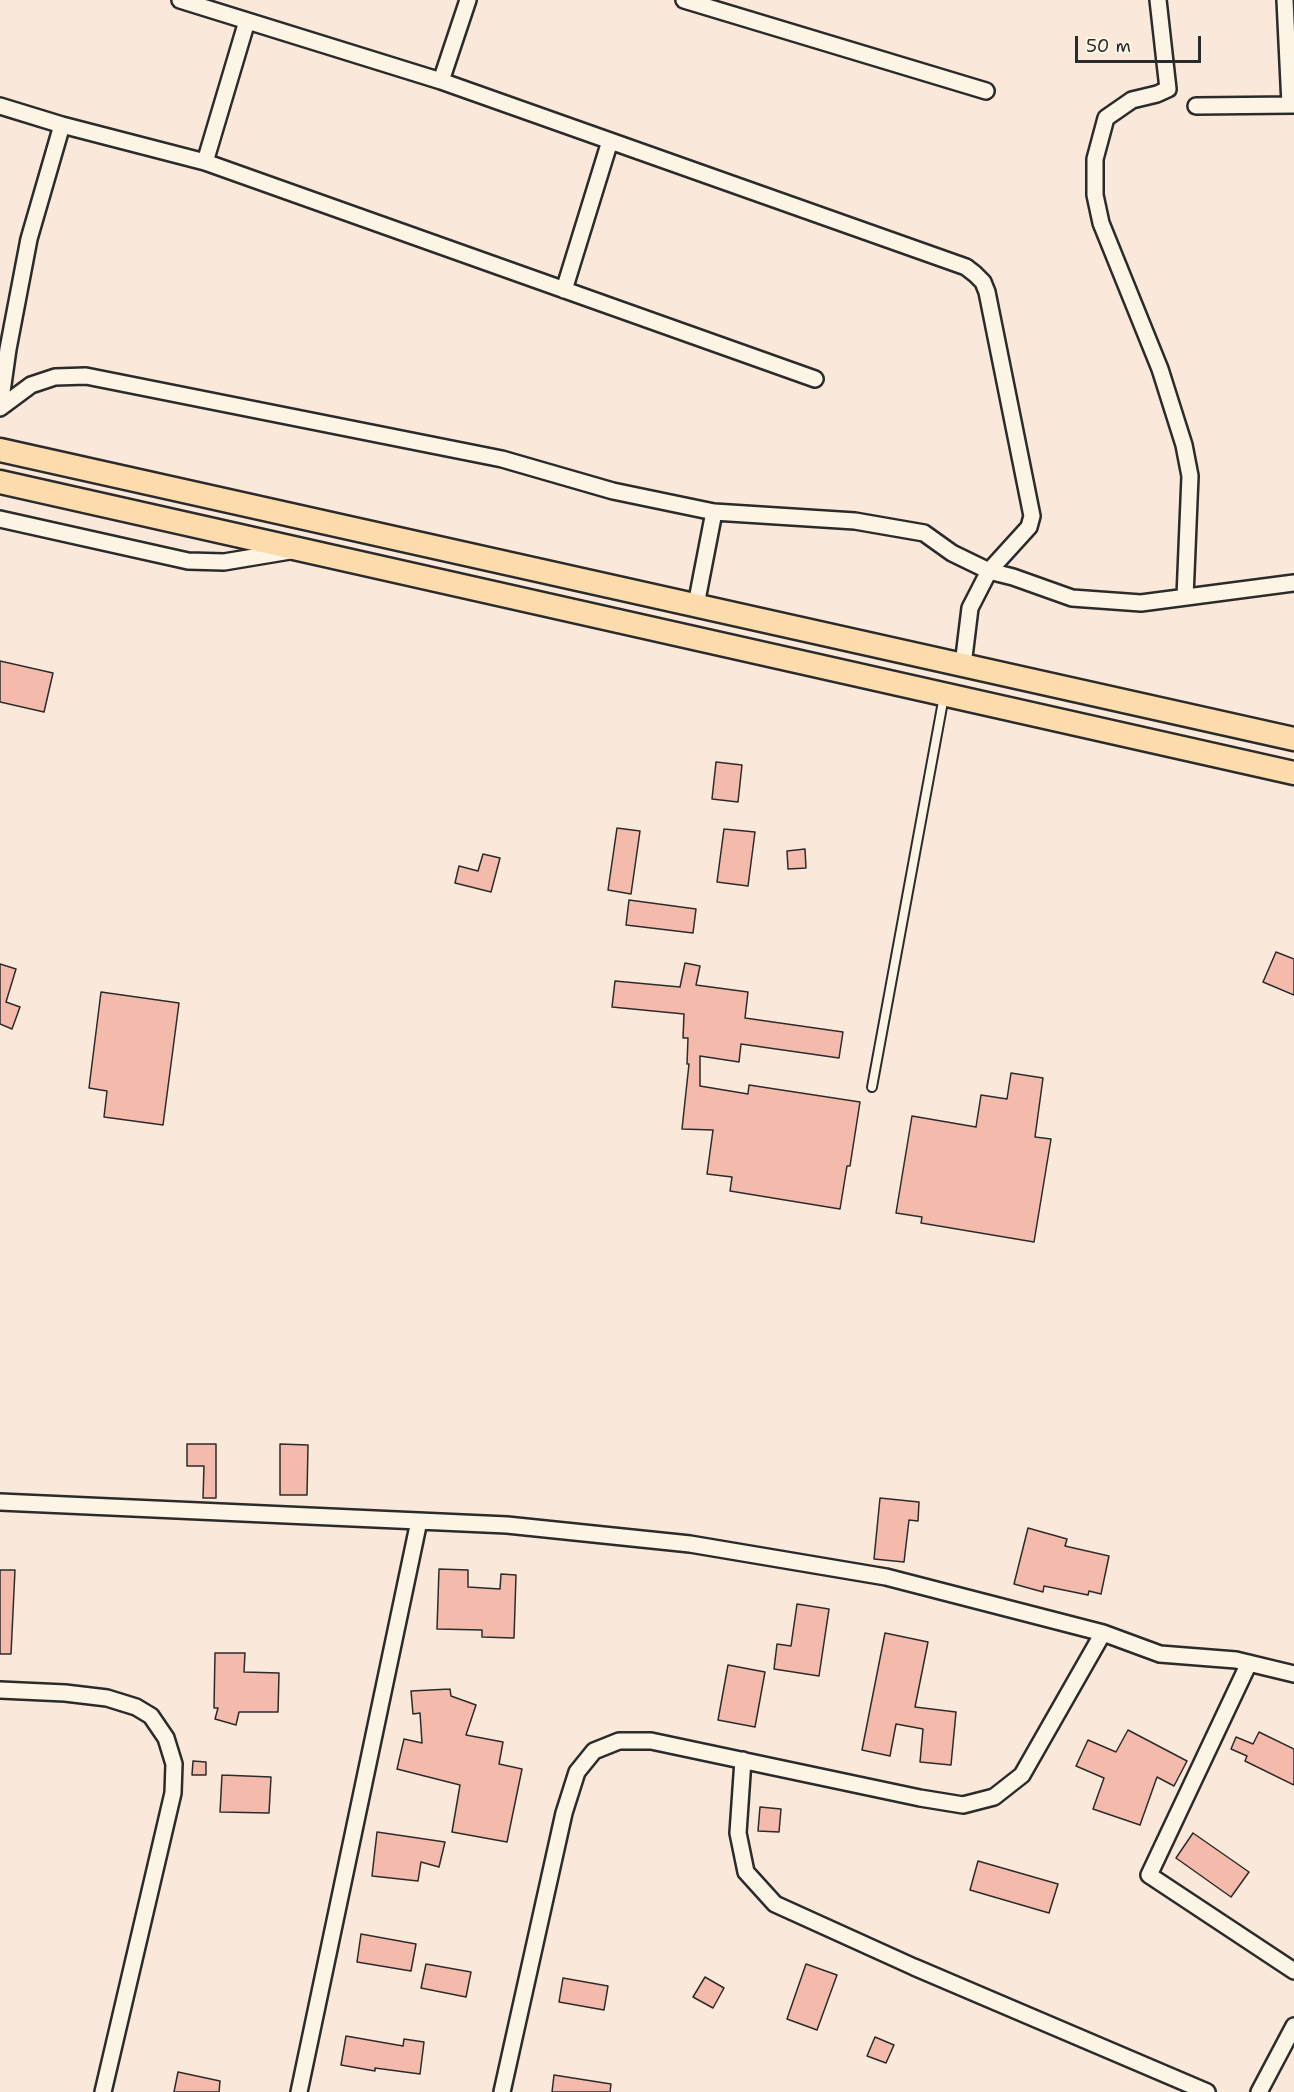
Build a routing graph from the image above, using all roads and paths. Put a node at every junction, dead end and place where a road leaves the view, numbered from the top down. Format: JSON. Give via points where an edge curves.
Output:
{"nodes":[{"id":1,"x":180,"y":0,"type":"edge"},
{"id":2,"x":468,"y":0,"type":"edge"},
{"id":3,"x":684,"y":0,"type":"edge"},
{"id":4,"x":1158,"y":0,"type":"edge"},
{"id":5,"x":1285,"y":0,"type":"edge"},
{"id":6,"x":248,"y":21,"type":"junction"},
{"id":7,"x":441,"y":81,"type":"junction"},
{"id":8,"x":986,"y":91,"type":"dead end"},
{"id":9,"x":1292,"y":105,"type":"edge"},
{"id":10,"x":0,"y":106,"type":"edge"},
{"id":11,"x":1196,"y":106,"type":"dead end"},
{"id":12,"x":62,"y":125,"type":"junction"},
{"id":13,"x":610,"y":141,"type":"junction"},
{"id":14,"x":205,"y":162,"type":"junction"},
{"id":15,"x":564,"y":290,"type":"junction"},
{"id":16,"x":815,"y":379,"type":"dead end"},
{"id":17,"x":0,"y":407,"type":"edge"},
{"id":18,"x":0,"y":450,"type":"edge"},
{"id":19,"x":0,"y":482,"type":"edge"},
{"id":20,"x":714,"y":512,"type":"junction"},
{"id":21,"x":0,"y":519,"type":"edge"},
{"id":22,"x":299,"y":549,"type":"junction"},
{"id":23,"x":989,"y":571,"type":"junction"},
{"id":24,"x":1294,"y":583,"type":"edge"},
{"id":25,"x":1185,"y":597,"type":"junction"},
{"id":26,"x":696,"y":605,"type":"junction"},
{"id":27,"x":963,"y":665,"type":"junction"},
{"id":28,"x":944,"y":694,"type":"junction"},
{"id":29,"x":1294,"y":739,"type":"edge"},
{"id":30,"x":1294,"y":773,"type":"edge"},
{"id":31,"x":872,"y":1087,"type":"dead end"},
{"id":32,"x":0,"y":1502,"type":"edge"},
{"id":33,"x":419,"y":1521,"type":"junction"},
{"id":34,"x":1103,"y":1633,"type":"junction"},
{"id":35,"x":1249,"y":1662,"type":"junction"},
{"id":36,"x":1294,"y":1674,"type":"edge"},
{"id":37,"x":0,"y":1690,"type":"edge"},
{"id":38,"x":743,"y":1760,"type":"junction"},
{"id":39,"x":1294,"y":1971,"type":"edge"},
{"id":40,"x":1294,"y":2026,"type":"edge"},
{"id":41,"x":103,"y":2092,"type":"edge"},
{"id":42,"x":299,"y":2092,"type":"edge"},
{"id":43,"x":502,"y":2092,"type":"edge"},
{"id":44,"x":1207,"y":2092,"type":"edge"},
{"id":45,"x":1259,"y":2092,"type":"edge"}],
"edges":[{"from":1,"to":6,"type":"street"},
{"from":2,"to":7,"type":"street"},
{"from":3,"to":8,"type":"street"},
{"from":4,"to":25,"type":"street","via":[[1168,89],[1132,100],[1106,118],[1095,159],[1095,195],[1101,223],[1160,369],[1184,446],[1190,476]]},
{"from":5,"to":9,"type":"street"},
{"from":6,"to":7,"type":"street"},
{"from":6,"to":14,"type":"street"},
{"from":7,"to":13,"type":"street"},
{"from":9,"to":11,"type":"street"},
{"from":10,"to":12,"type":"street"},
{"from":12,"to":14,"type":"street"},
{"from":12,"to":17,"type":"street","via":[[28,238]]},
{"from":13,"to":15,"type":"street"},
{"from":13,"to":23,"type":"street","via":[[966,267],[983,282],[1032,516],[1029,526]]},
{"from":14,"to":15,"type":"street"},
{"from":15,"to":16,"type":"street"},
{"from":17,"to":20,"type":"street","via":[[31,385],[55,377],[86,375],[502,459],[613,491]]},
{"from":18,"to":26,"type":"main road"},
{"from":19,"to":22,"type":"main road"},
{"from":20,"to":23,"type":"street","via":[[855,521],[924,533],[952,553]]},
{"from":20,"to":26,"type":"street"},
{"from":21,"to":22,"type":"street","via":[[188,561],[224,562]]},
{"from":22,"to":28,"type":"main road"},
{"from":23,"to":25,"type":"street","via":[[1072,598],[1141,603]]},
{"from":23,"to":27,"type":"street","via":[[970,608]]},
{"from":24,"to":25,"type":"street"},
{"from":26,"to":27,"type":"main road"},
{"from":27,"to":29,"type":"main road"},
{"from":28,"to":30,"type":"main road"},
{"from":28,"to":31,"type":"lane"},
{"from":32,"to":33,"type":"street"},
{"from":33,"to":34,"type":"street","via":[[507,1525],[690,1544],[886,1577]]},
{"from":33,"to":42,"type":"street"},
{"from":34,"to":35,"type":"street","via":[[1160,1654]]},
{"from":34,"to":38,"type":"street","via":[[1022,1776],[994,1797],[963,1805]]},
{"from":35,"to":36,"type":"street"},
{"from":35,"to":39,"type":"street","via":[[1149,1875]]},
{"from":37,"to":41,"type":"street","via":[[107,1698],[136,1707],[151,1716],[166,1738],[174,1764],[173,1793]]},
{"from":38,"to":43,"type":"street","via":[[651,1741],[619,1741],[594,1751],[577,1772],[564,1813]]},
{"from":38,"to":44,"type":"street","via":[[738,1833],[746,1872],[775,1904]]},
{"from":40,"to":45,"type":"street"}]}
